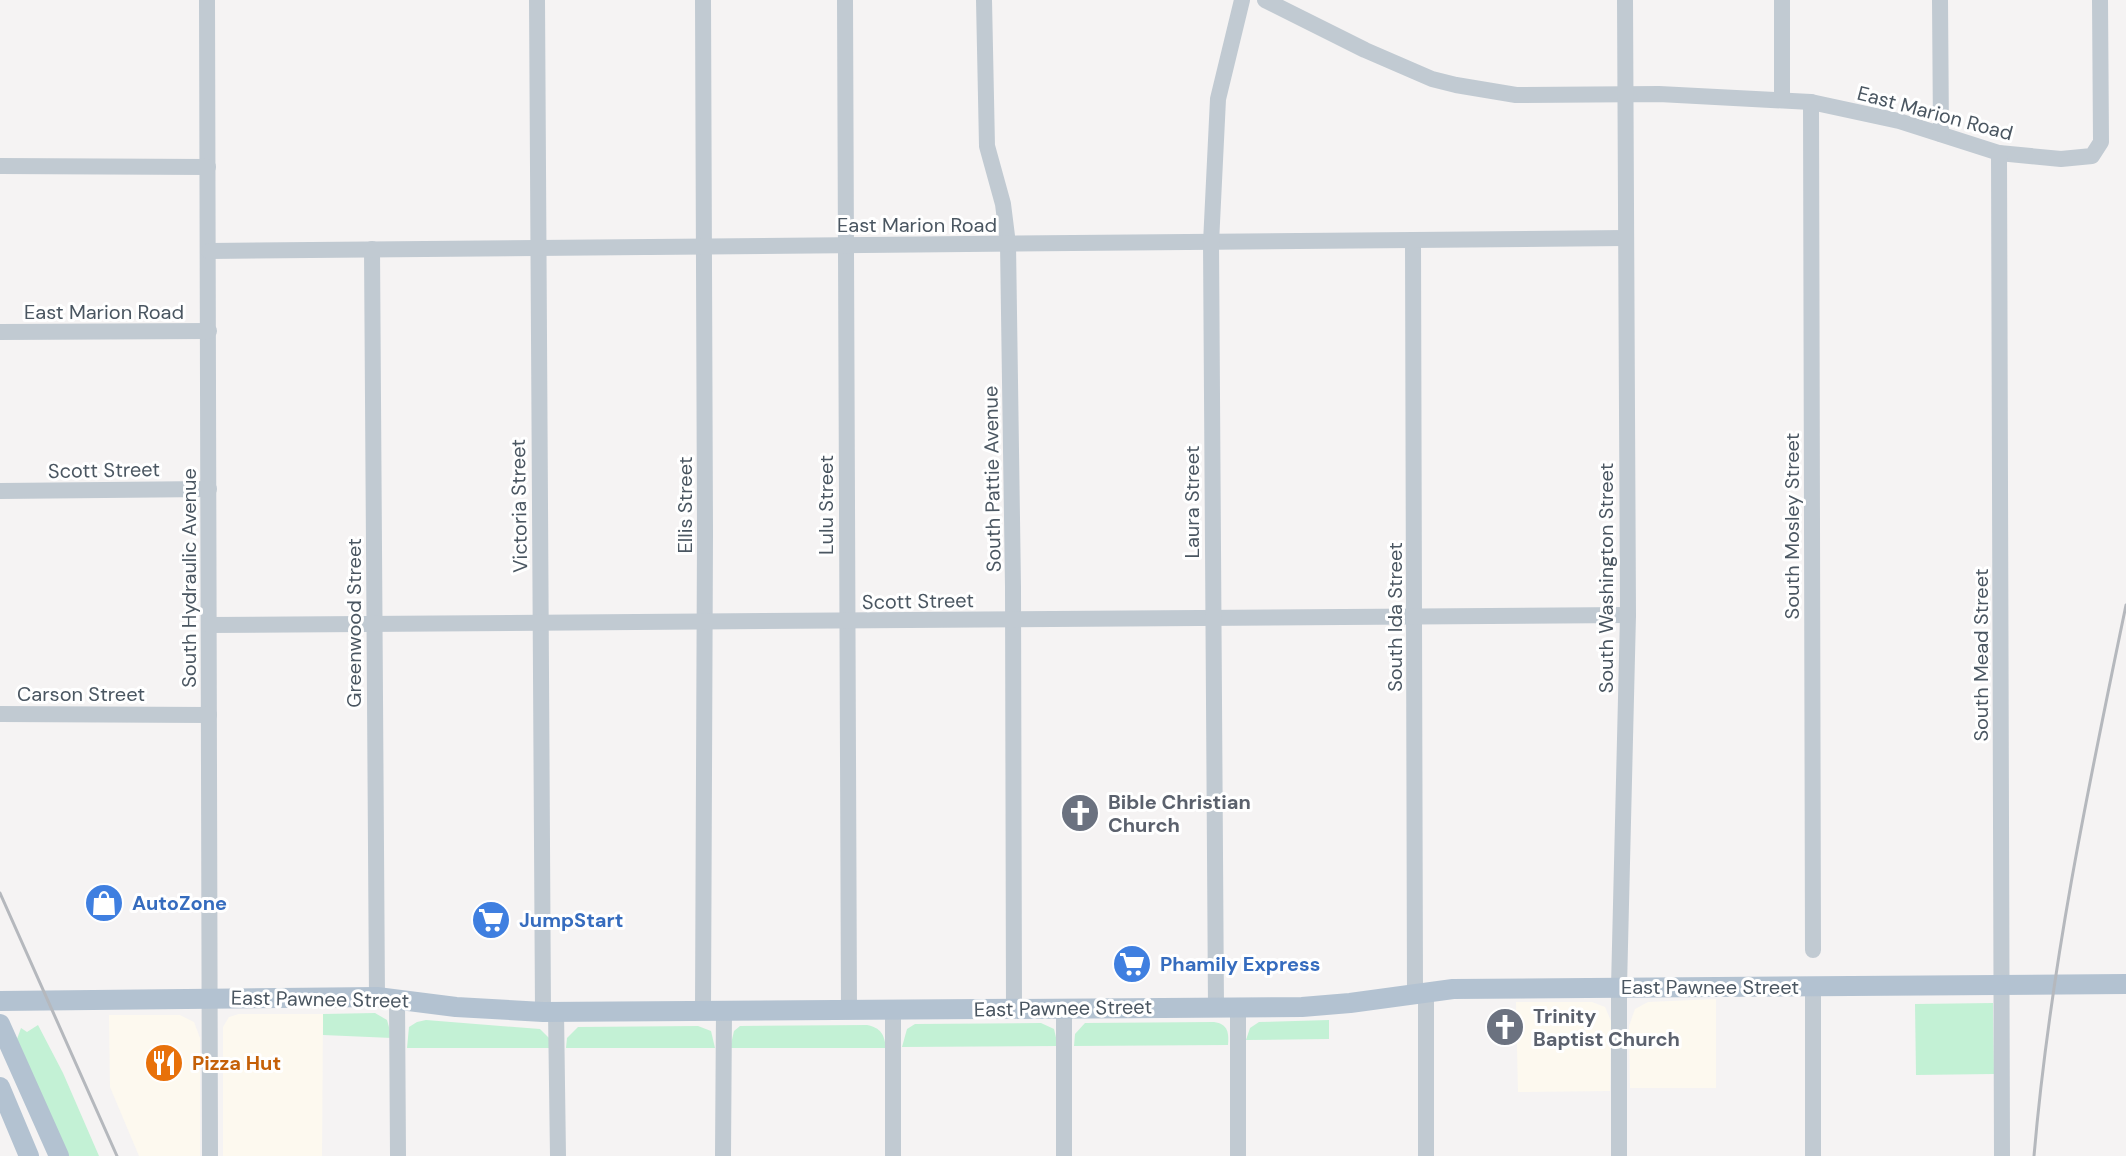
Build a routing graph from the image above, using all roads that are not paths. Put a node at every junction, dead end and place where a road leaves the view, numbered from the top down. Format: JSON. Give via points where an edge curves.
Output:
{"nodes":[{"id":1,"x":207,"y":0,"type":"edge"},
{"id":2,"x":537,"y":0,"type":"edge"},
{"id":3,"x":703,"y":0,"type":"edge"},
{"id":4,"x":845,"y":0,"type":"edge"},
{"id":5,"x":984,"y":0,"type":"edge"},
{"id":6,"x":1242,"y":0,"type":"edge"},
{"id":7,"x":1265,"y":0,"type":"edge"},
{"id":8,"x":1625,"y":0,"type":"edge"},
{"id":9,"x":1782,"y":0,"type":"edge"},
{"id":10,"x":1940,"y":0,"type":"edge"},
{"id":11,"x":2100,"y":0,"type":"edge"},
{"id":12,"x":1625,"y":94,"type":"junction"},
{"id":13,"x":1782,"y":100,"type":"junction"},
{"id":14,"x":1811,"y":102,"type":"junction"},
{"id":15,"x":1941,"y":134,"type":"junction"},
{"id":16,"x":1999,"y":153,"type":"junction"},
{"id":17,"x":0,"y":166,"type":"edge"},
{"id":18,"x":208,"y":167,"type":"junction"},
{"id":19,"x":1625,"y":238,"type":"junction"},
{"id":20,"x":1413,"y":241,"type":"junction"},
{"id":21,"x":1211,"y":243,"type":"junction"},
{"id":22,"x":1008,"y":244,"type":"junction"},
{"id":23,"x":846,"y":246,"type":"junction"},
{"id":24,"x":704,"y":247,"type":"junction"},
{"id":25,"x":537,"y":248,"type":"junction"},
{"id":26,"x":372,"y":249,"type":"junction"},
{"id":27,"x":209,"y":251,"type":"junction"},
{"id":28,"x":209,"y":331,"type":"junction"},
{"id":29,"x":0,"y":332,"type":"edge"},
{"id":30,"x":209,"y":489,"type":"junction"},
{"id":31,"x":0,"y":491,"type":"edge"},
{"id":32,"x":1628,"y":615,"type":"junction"},
{"id":33,"x":1415,"y":616,"type":"junction"},
{"id":34,"x":1213,"y":618,"type":"junction"},
{"id":35,"x":1013,"y":620,"type":"junction"},
{"id":36,"x":846,"y":622,"type":"junction"},
{"id":37,"x":705,"y":623,"type":"junction"},
{"id":38,"x":540,"y":624,"type":"junction"},
{"id":39,"x":209,"y":625,"type":"junction"},
{"id":40,"x":374,"y":625,"type":"junction"},
{"id":41,"x":0,"y":714,"type":"edge"},
{"id":42,"x":209,"y":715,"type":"junction"},
{"id":43,"x":1813,"y":950,"type":"dead end"},
{"id":44,"x":2126,"y":984,"type":"edge"},
{"id":45,"x":2002,"y":986,"type":"junction"},
{"id":46,"x":1619,"y":987,"type":"junction"},
{"id":47,"x":1813,"y":988,"type":"junction"},
{"id":48,"x":1420,"y":992,"type":"junction"},
{"id":49,"x":208,"y":997,"type":"junction"},
{"id":50,"x":387,"y":998,"type":"junction"},
{"id":51,"x":0,"y":1001,"type":"edge"},
{"id":52,"x":1216,"y":1007,"type":"junction"},
{"id":53,"x":1238,"y":1007,"type":"junction"},
{"id":54,"x":1064,"y":1008,"type":"junction"},
{"id":55,"x":1014,"y":1009,"type":"junction"},
{"id":56,"x":713,"y":1010,"type":"junction"},
{"id":57,"x":849,"y":1010,"type":"junction"},
{"id":58,"x":893,"y":1010,"type":"junction"},
{"id":59,"x":550,"y":1012,"type":"junction"},
{"id":60,"x":0,"y":1024,"type":"edge"},
{"id":61,"x":0,"y":1087,"type":"edge"},
{"id":62,"x":29,"y":1156,"type":"edge"},
{"id":63,"x":59,"y":1156,"type":"edge"},
{"id":64,"x":210,"y":1156,"type":"edge"},
{"id":65,"x":398,"y":1156,"type":"edge"},
{"id":66,"x":558,"y":1156,"type":"edge"},
{"id":67,"x":723,"y":1156,"type":"edge"},
{"id":68,"x":893,"y":1156,"type":"edge"},
{"id":69,"x":1064,"y":1156,"type":"edge"},
{"id":70,"x":1238,"y":1156,"type":"edge"},
{"id":71,"x":1426,"y":1156,"type":"edge"},
{"id":72,"x":1619,"y":1156,"type":"edge"},
{"id":73,"x":1813,"y":1156,"type":"edge"},
{"id":74,"x":2002,"y":1156,"type":"edge"}],
"edges":[{"from":1,"to":18,"type":"street","name":"South Hydraulic Avenue"},
{"from":2,"to":25,"type":"street","name":"Victoria Street"},
{"from":3,"to":24,"type":"street","name":"Ellis Street"},
{"from":4,"to":23,"type":"street","name":"Lulu Street"},
{"from":5,"to":22,"type":"street","name":"South Pattie Avenue","via":[[987,146]]},
{"from":6,"to":21,"type":"street","name":"Laura Street","via":[[1218,99]]},
{"from":7,"to":12,"type":"street","name":"East Marion Road","via":[[1432,79],[1516,95]]},
{"from":8,"to":12,"type":"street","name":"South Washington Street"},
{"from":9,"to":13,"type":"street"},
{"from":10,"to":15,"type":"street"},
{"from":11,"to":16,"type":"street","name":"East Marion Road","via":[[2101,142],[2092,156]]},
{"from":12,"to":13,"type":"street","name":"East Marion Road"},
{"from":12,"to":19,"type":"street","name":"South Washington Street"},
{"from":13,"to":14,"type":"street","name":"East Marion Road"},
{"from":14,"to":15,"type":"street","name":"East Marion Road"},
{"from":14,"to":43,"type":"street","name":"South Mosley Street"},
{"from":15,"to":16,"type":"street","name":"East Marion Road"},
{"from":16,"to":45,"type":"street","name":"South Mead Street"},
{"from":17,"to":18,"type":"street"},
{"from":18,"to":27,"type":"street","name":"South Hydraulic Avenue"},
{"from":19,"to":20,"type":"street","name":"East Marion Road"},
{"from":19,"to":32,"type":"street","name":"South Washington Street"},
{"from":20,"to":21,"type":"street","name":"East Marion Road"},
{"from":20,"to":33,"type":"street","name":"South Ida Street"},
{"from":21,"to":22,"type":"street","name":"East Marion Road"},
{"from":21,"to":34,"type":"street","name":"Laura Street"},
{"from":22,"to":23,"type":"street","name":"East Marion Road"},
{"from":22,"to":35,"type":"street","name":"South Pattie Avenue"},
{"from":23,"to":24,"type":"street","name":"East Marion Road"},
{"from":23,"to":36,"type":"street","name":"Lulu Street"},
{"from":24,"to":25,"type":"street","name":"East Marion Road"},
{"from":24,"to":37,"type":"street","name":"Ellis Street"},
{"from":25,"to":26,"type":"street","name":"East Marion Road"},
{"from":25,"to":38,"type":"street","name":"Victoria Street"},
{"from":26,"to":27,"type":"street","name":"East Marion Road"},
{"from":26,"to":40,"type":"street","name":"Greenwood Street"},
{"from":27,"to":28,"type":"street","name":"South Hydraulic Avenue"},
{"from":28,"to":29,"type":"street","name":"East Marion Road"},
{"from":28,"to":30,"type":"street","name":"South Hydraulic Avenue"},
{"from":30,"to":31,"type":"street","name":"Scott Street"},
{"from":30,"to":39,"type":"street","name":"South Hydraulic Avenue"},
{"from":32,"to":33,"type":"street","name":"Scott Street"},
{"from":32,"to":46,"type":"street","name":"South Washington Street"},
{"from":33,"to":34,"type":"street","name":"Scott Street"},
{"from":33,"to":48,"type":"street","name":"South Ida Street"},
{"from":34,"to":35,"type":"street","name":"Scott Street"},
{"from":34,"to":52,"type":"street","name":"Laura Street"},
{"from":35,"to":36,"type":"street","name":"Scott Street"},
{"from":35,"to":55,"type":"street","name":"South Pattie Avenue"},
{"from":36,"to":37,"type":"street","name":"Scott Street"},
{"from":36,"to":57,"type":"street","name":"Lulu Street"},
{"from":37,"to":38,"type":"street","name":"Scott Street"},
{"from":37,"to":56,"type":"street","name":"Ellis Street"},
{"from":38,"to":40,"type":"street","name":"Scott Street"},
{"from":38,"to":59,"type":"street","name":"Victoria Street"},
{"from":39,"to":40,"type":"street","name":"Scott Street"},
{"from":39,"to":42,"type":"street","name":"South Hydraulic Avenue"},
{"from":40,"to":50,"type":"street","name":"Greenwood Street"},
{"from":41,"to":42,"type":"street","name":"Carson Street"},
{"from":42,"to":49,"type":"street","name":"South Hydraulic Avenue"},
{"from":44,"to":45,"type":"main road","name":"East Pawnee Street"},
{"from":45,"to":47,"type":"main road","name":"East Pawnee Street"},
{"from":45,"to":74,"type":"street","name":"South Mead Street"},
{"from":46,"to":47,"type":"main road","name":"East Pawnee Street"},
{"from":46,"to":48,"type":"main road","name":"East Pawnee Street"},
{"from":46,"to":72,"type":"street","name":"South Washington Street"},
{"from":47,"to":73,"type":"street"},
{"from":48,"to":53,"type":"main road","name":"East Pawnee Street","via":[[1350,1003]]},
{"from":48,"to":71,"type":"street","name":"South Ida Street"},
{"from":49,"to":50,"type":"main road","name":"East Pawnee Street"},
{"from":49,"to":51,"type":"main road","name":"East Pawnee Street"},
{"from":49,"to":64,"type":"street","name":"South Hydraulic Avenue"},
{"from":50,"to":59,"type":"main road","name":"East Pawnee Street"},
{"from":50,"to":65,"type":"street","name":"Greenwood Street"},
{"from":52,"to":53,"type":"main road","name":"East Pawnee Street"},
{"from":52,"to":54,"type":"main road","name":"East Pawnee Street"},
{"from":53,"to":70,"type":"street"},
{"from":54,"to":55,"type":"main road","name":"East Pawnee Street"},
{"from":54,"to":69,"type":"street"},
{"from":55,"to":58,"type":"main road","name":"East Pawnee Street"},
{"from":56,"to":57,"type":"main road","name":"East Pawnee Street"},
{"from":56,"to":59,"type":"main road","name":"East Pawnee Street"},
{"from":56,"to":67,"type":"street","name":"Ellis Street"},
{"from":57,"to":58,"type":"main road","name":"East Pawnee Street"},
{"from":58,"to":68,"type":"street"},
{"from":59,"to":66,"type":"street","name":"Victoria Street"},
{"from":60,"to":63,"type":"main road"},
{"from":61,"to":62,"type":"main road"}]}
